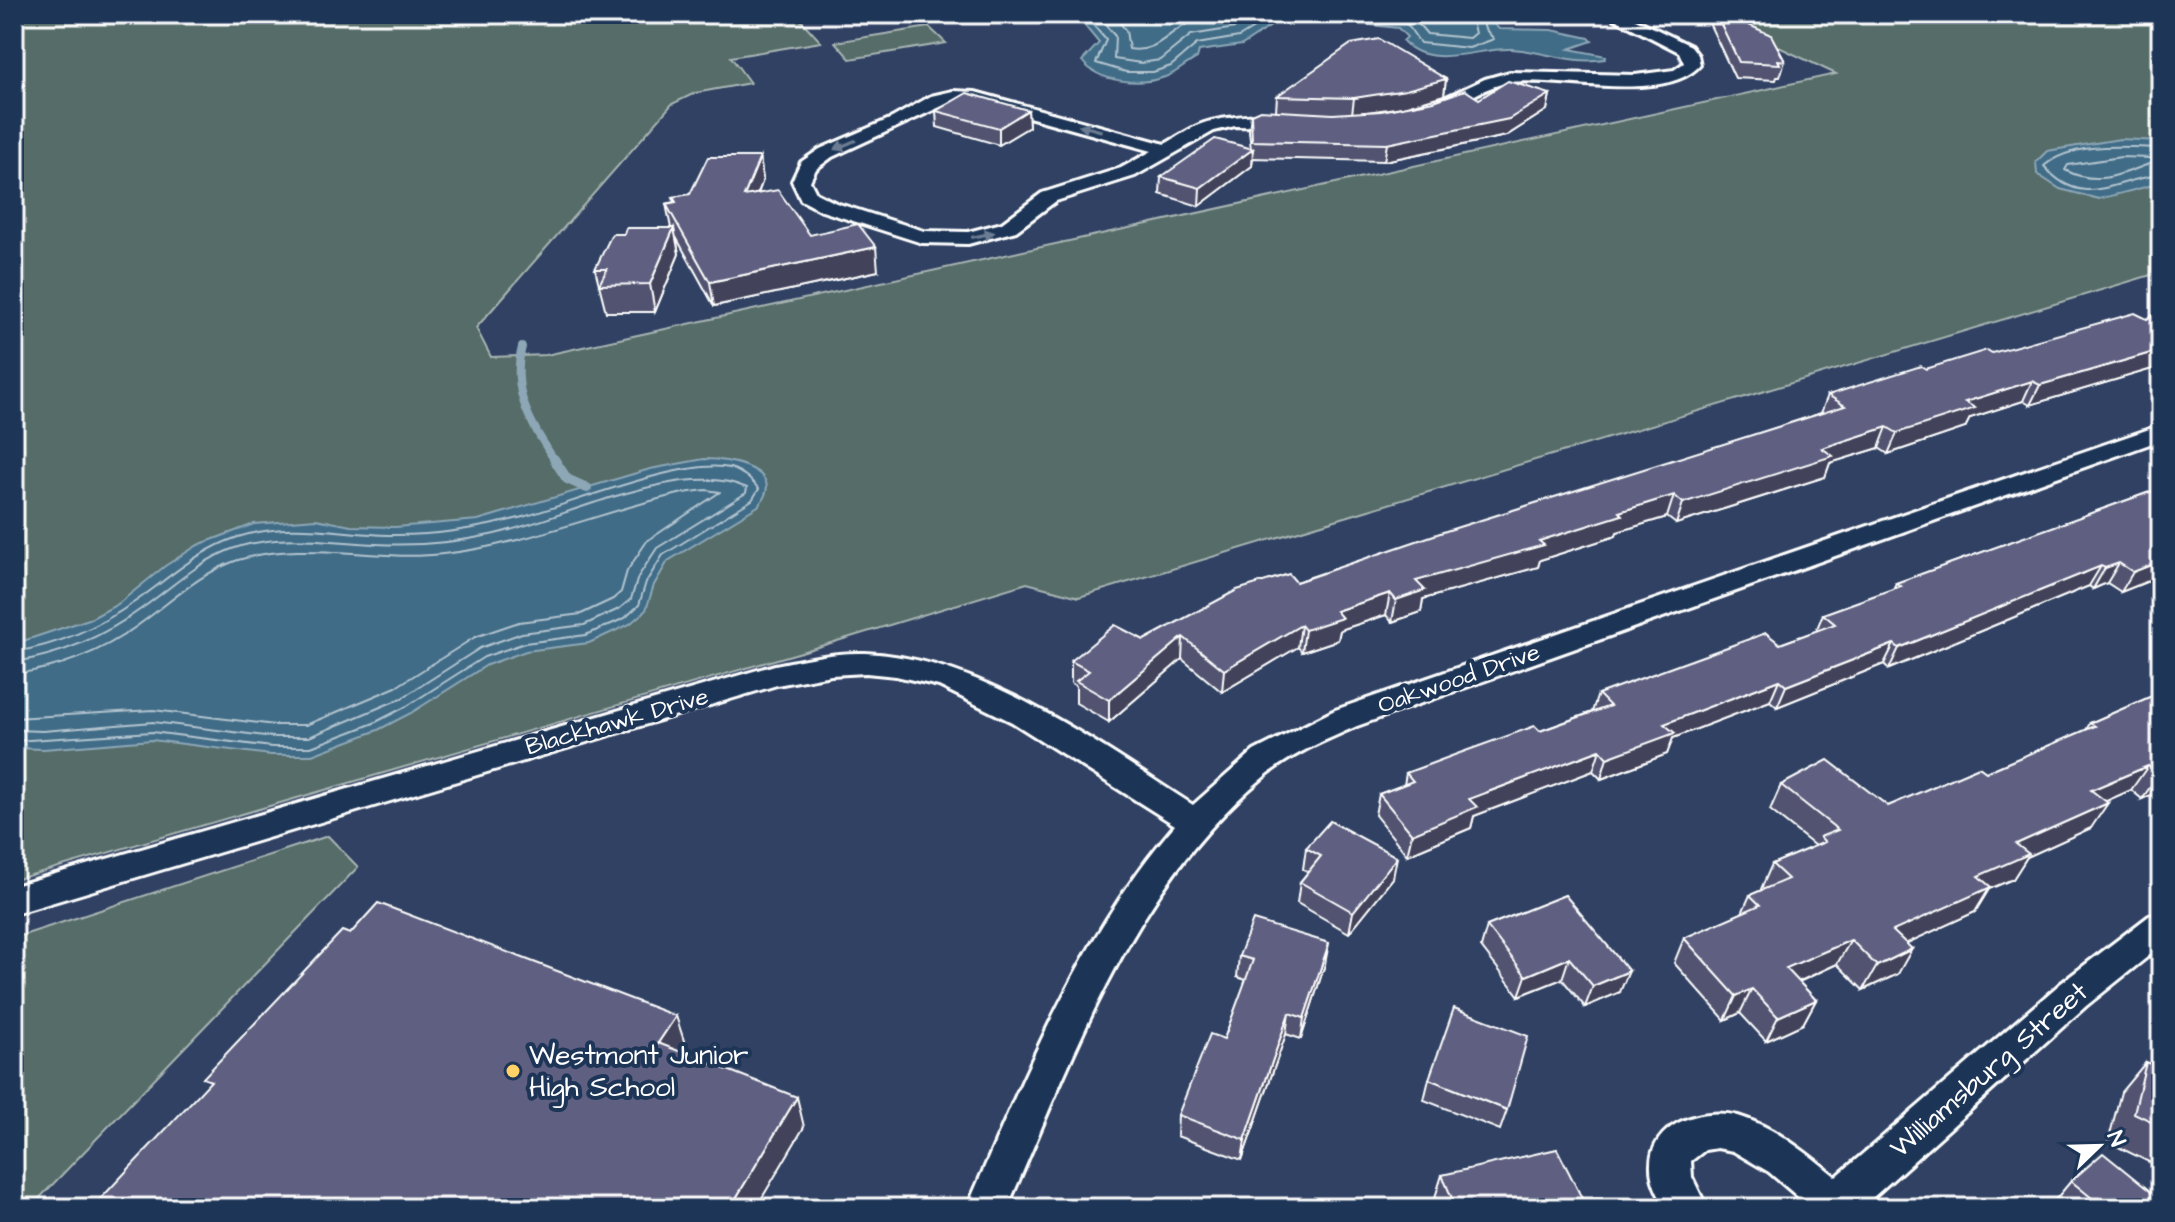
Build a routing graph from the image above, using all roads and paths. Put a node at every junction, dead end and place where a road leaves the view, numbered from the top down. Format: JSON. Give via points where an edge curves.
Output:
{"nodes":[{"id":1,"x":1613,"y":14,"type":"edge"},
{"id":2,"x":2150,"y":14,"type":"edge"},
{"id":3,"x":2161,"y":18,"type":"edge"},
{"id":4,"x":1414,"y":112,"type":"edge"},
{"id":5,"x":1310,"y":123,"type":"edge"},
{"id":6,"x":1165,"y":149,"type":"junction"},
{"id":7,"x":2161,"y":432,"type":"edge"},
{"id":8,"x":1196,"y":823,"type":"junction"},
{"id":9,"x":14,"y":900,"type":"edge"},
{"id":10,"x":2155,"y":939,"type":"edge"},
{"id":11,"x":1834,"y":1205,"type":"edge"},
{"id":12,"x":987,"y":1208,"type":"edge"},
{"id":13,"x":1687,"y":1208,"type":"edge"}],
"edges":[{"from":1,"to":4,"type":"street","via":[[1685,49],[1692,65],[1674,76],[1648,80],[1500,79]]},
{"from":2,"to":3,"type":"street"},
{"from":5,"to":6,"type":"street","via":[[1221,123]]},
{"from":6,"to":6,"type":"street","one_way":true,"via":[[975,97],[953,96],[826,153],[808,166],[801,181],[808,196],[842,212],[922,237],[968,238],[998,232],[1049,197],[1128,172]]},
{"from":7,"to":8,"type":"street","name":"Oakwood Drive","via":[[1346,718],[1257,766]]},
{"from":8,"to":9,"type":"street","name":"Blackhawk Drive","via":[[964,682],[865,663],[775,675]]},
{"from":8,"to":12,"type":"street","name":"Oakwood Drive","via":[[1160,865],[1084,997]]},
{"from":10,"to":11,"type":"street","name":"Williamsburg Street","via":[[2073,995]]},
{"from":11,"to":13,"type":"street","name":"Williamsburg Street","via":[[1772,1151],[1746,1136],[1703,1131],[1685,1138],[1670,1166]]}]}
